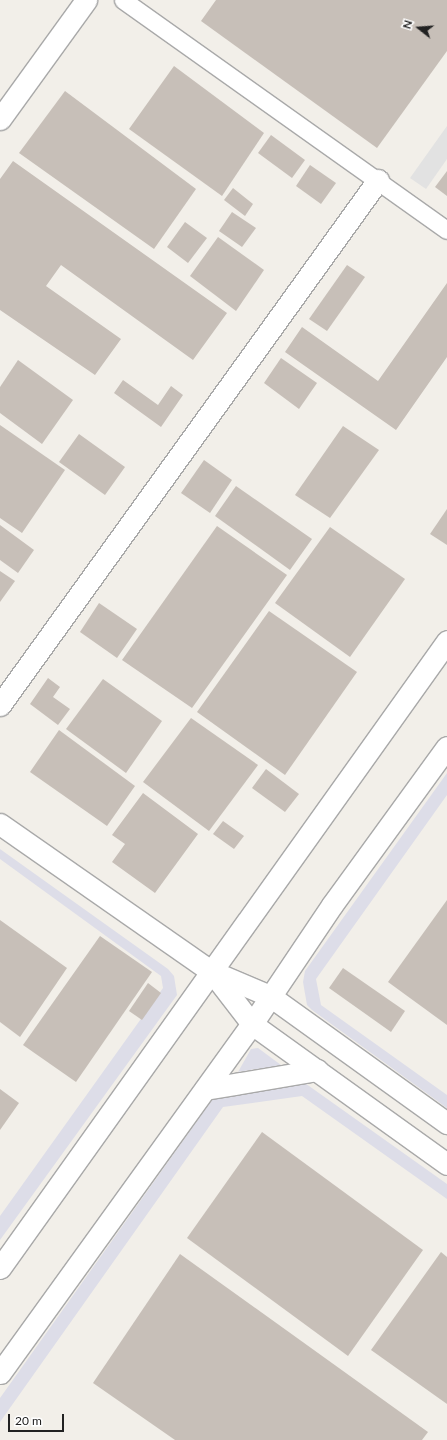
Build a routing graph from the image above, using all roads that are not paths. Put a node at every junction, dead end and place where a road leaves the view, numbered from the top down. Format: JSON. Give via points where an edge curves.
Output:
{"nodes":[{"id":1,"x":86,"y":0,"type":"edge"},
{"id":2,"x":123,"y":0,"type":"edge"},
{"id":3,"x":0,"y":120,"type":"edge"},
{"id":4,"x":378,"y":180,"type":"junction"},
{"id":5,"x":447,"y":230,"type":"edge"},
{"id":6,"x":447,"y":641,"type":"edge"},
{"id":7,"x":0,"y":705,"type":"edge"},
{"id":8,"x":447,"y":747,"type":"edge"},
{"id":9,"x":0,"y":824,"type":"edge"},
{"id":10,"x":211,"y":970,"type":"junction"},
{"id":11,"x":270,"y":996,"type":"junction"},
{"id":12,"x":252,"y":1024,"type":"junction"},
{"id":13,"x":317,"y":1070,"type":"junction"},
{"id":14,"x":205,"y":1089,"type":"junction"},
{"id":15,"x":447,"y":1123,"type":"edge"},
{"id":16,"x":447,"y":1164,"type":"edge"},
{"id":17,"x":0,"y":1268,"type":"edge"},
{"id":18,"x":0,"y":1373,"type":"edge"}],
"edges":[{"from":1,"to":3,"type":"street"},
{"from":2,"to":4,"type":"street"},
{"from":4,"to":5,"type":"street"},
{"from":4,"to":7,"type":"street"},
{"from":6,"to":10,"type":"street"},
{"from":8,"to":11,"type":"street"},
{"from":9,"to":10,"type":"street"},
{"from":10,"to":11,"type":"street"},
{"from":10,"to":12,"type":"street"},
{"from":10,"to":17,"type":"street"},
{"from":11,"to":12,"type":"street"},
{"from":11,"to":15,"type":"street"},
{"from":12,"to":13,"type":"street"},
{"from":12,"to":14,"type":"street"},
{"from":13,"to":14,"type":"street"},
{"from":13,"to":16,"type":"street"},
{"from":14,"to":18,"type":"street"}]}
